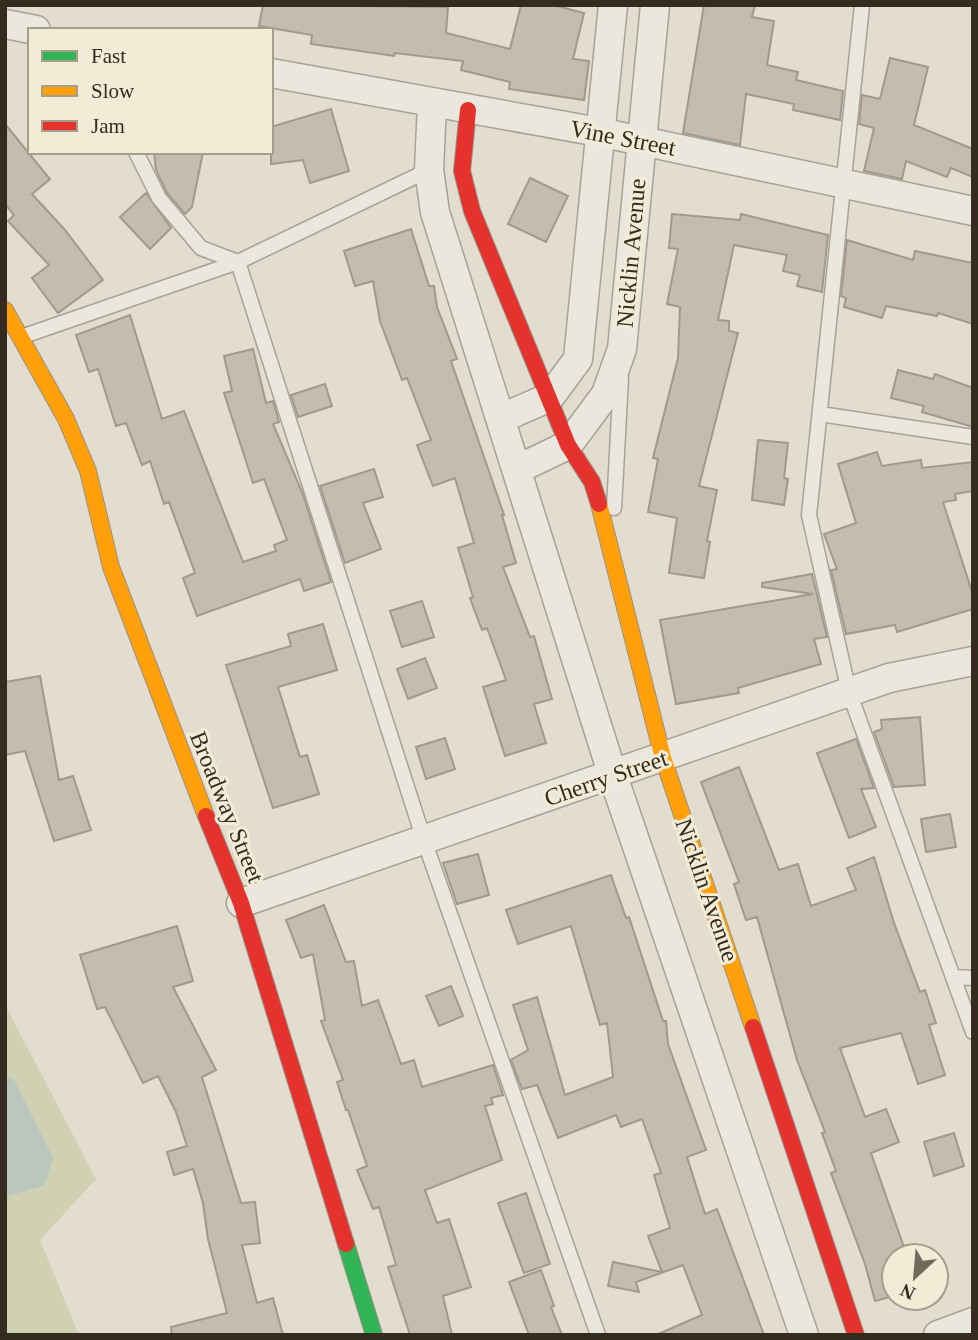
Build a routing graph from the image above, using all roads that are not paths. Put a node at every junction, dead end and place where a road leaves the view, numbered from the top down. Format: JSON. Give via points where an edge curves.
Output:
{"nodes":[{"id":1,"x":613,"y":5,"type":"edge"},
{"id":2,"x":655,"y":5,"type":"edge"},
{"id":3,"x":862,"y":5,"type":"edge"},
{"id":4,"x":5,"y":24,"type":"edge"},
{"id":5,"x":28,"y":28,"type":"edge"},
{"id":6,"x":273,"y":73,"type":"edge"},
{"id":7,"x":432,"y":103,"type":"junction"},
{"id":8,"x":468,"y":110,"type":"junction"},
{"id":9,"x":599,"y":132,"type":"junction"},
{"id":10,"x":642,"y":141,"type":"junction"},
{"id":11,"x":137,"y":154,"type":"edge"},
{"id":12,"x":429,"y":170,"type":"junction"},
{"id":13,"x":846,"y":184,"type":"junction"},
{"id":14,"x":973,"y":211,"type":"edge"},
{"id":15,"x":238,"y":262,"type":"junction"},
{"id":16,"x":5,"y":310,"type":"edge"},
{"id":17,"x":20,"y":337,"type":"junction"},
{"id":18,"x":622,"y":349,"type":"junction"},
{"id":19,"x":550,"y":397,"type":"junction"},
{"id":20,"x":820,"y":414,"type":"junction"},
{"id":21,"x":502,"y":418,"type":"junction"},
{"id":22,"x":973,"y":437,"type":"edge"},
{"id":23,"x":568,"y":445,"type":"junction"},
{"id":24,"x":518,"y":469,"type":"junction"},
{"id":25,"x":612,"y":548,"type":"junction"},
{"id":26,"x":973,"y":661,"type":"edge"},
{"id":27,"x":849,"y":692,"type":"junction"},
{"id":28,"x":663,"y":758,"type":"junction"},
{"id":29,"x":613,"y":776,"type":"junction"},
{"id":30,"x":424,"y":840,"type":"junction"},
{"id":31,"x":241,"y":903,"type":"junction"},
{"id":32,"x":953,"y":977,"type":"junction"},
{"id":33,"x":973,"y":978,"type":"edge"},
{"id":34,"x":973,"y":1032,"type":"edge"},
{"id":35,"x":973,"y":1322,"type":"edge"},
{"id":36,"x":374,"y":1335,"type":"edge"},
{"id":37,"x":598,"y":1335,"type":"edge"},
{"id":38,"x":804,"y":1335,"type":"edge"},
{"id":39,"x":856,"y":1335,"type":"edge"},
{"id":40,"x":938,"y":1335,"type":"edge"}],
"edges":[{"from":1,"to":9,"type":"street","name":"Nicklin Avenue"},
{"from":2,"to":10,"type":"street","name":"Nicklin Avenue"},
{"from":3,"to":13,"type":"lane"},
{"from":4,"to":5,"type":"street"},
{"from":6,"to":7,"type":"street","name":"Vine Street"},
{"from":7,"to":8,"type":"street","name":"Vine Street"},
{"from":7,"to":12,"type":"street"},
{"from":8,"to":9,"type":"street","name":"Vine Street"},
{"from":8,"to":19,"type":"street","name":"Nicklin Avenue","via":[[462,171],[472,211]]},
{"from":9,"to":10,"type":"street","name":"Vine Street"},
{"from":9,"to":19,"type":"street","name":"Nicklin Avenue","via":[[578,359]]},
{"from":10,"to":13,"type":"street","name":"Vine Street"},
{"from":10,"to":18,"type":"street","name":"Nicklin Avenue"},
{"from":11,"to":15,"type":"lane","via":[[159,198],[201,248]]},
{"from":12,"to":15,"type":"lane"},
{"from":12,"to":21,"type":"street","via":[[435,212]]},
{"from":13,"to":14,"type":"street","name":"Vine Street"},
{"from":13,"to":20,"type":"lane"},
{"from":15,"to":17,"type":"lane"},
{"from":15,"to":30,"type":"lane"},
{"from":16,"to":17,"type":"street","name":"Broadway Street"},
{"from":17,"to":31,"type":"street","name":"Broadway Street","via":[[66,419],[88,471],[111,567],[137,642]]},
{"from":18,"to":23,"type":"street","name":"Nicklin Avenue","via":[[606,394]]},
{"from":18,"to":25,"type":"lane"},
{"from":19,"to":21,"type":"street","name":"Nicklin Avenue"},
{"from":19,"to":23,"type":"street","name":"Nicklin Avenue"},
{"from":20,"to":22,"type":"lane"},
{"from":20,"to":27,"type":"lane","via":[[809,514]]},
{"from":21,"to":24,"type":"street"},
{"from":23,"to":24,"type":"street","name":"Nicklin Avenue"},
{"from":23,"to":25,"type":"street","name":"Nicklin Avenue","via":[[592,482]]},
{"from":24,"to":29,"type":"street"},
{"from":25,"to":28,"type":"street","name":"Nicklin Avenue"},
{"from":26,"to":27,"type":"street","name":"Cherry Street","via":[[888,678]]},
{"from":27,"to":28,"type":"street","name":"Cherry Street"},
{"from":27,"to":32,"type":"lane"},
{"from":28,"to":29,"type":"street","name":"Cherry Street"},
{"from":28,"to":39,"type":"street","name":"Nicklin Avenue"},
{"from":29,"to":30,"type":"street","name":"Cherry Street"},
{"from":29,"to":38,"type":"street"},
{"from":30,"to":31,"type":"street","name":"Cherry Street"},
{"from":30,"to":37,"type":"lane"},
{"from":31,"to":36,"type":"street","name":"Broadway Street"},
{"from":32,"to":33,"type":"lane"},
{"from":32,"to":34,"type":"lane"},
{"from":35,"to":40,"type":"street"}]}
